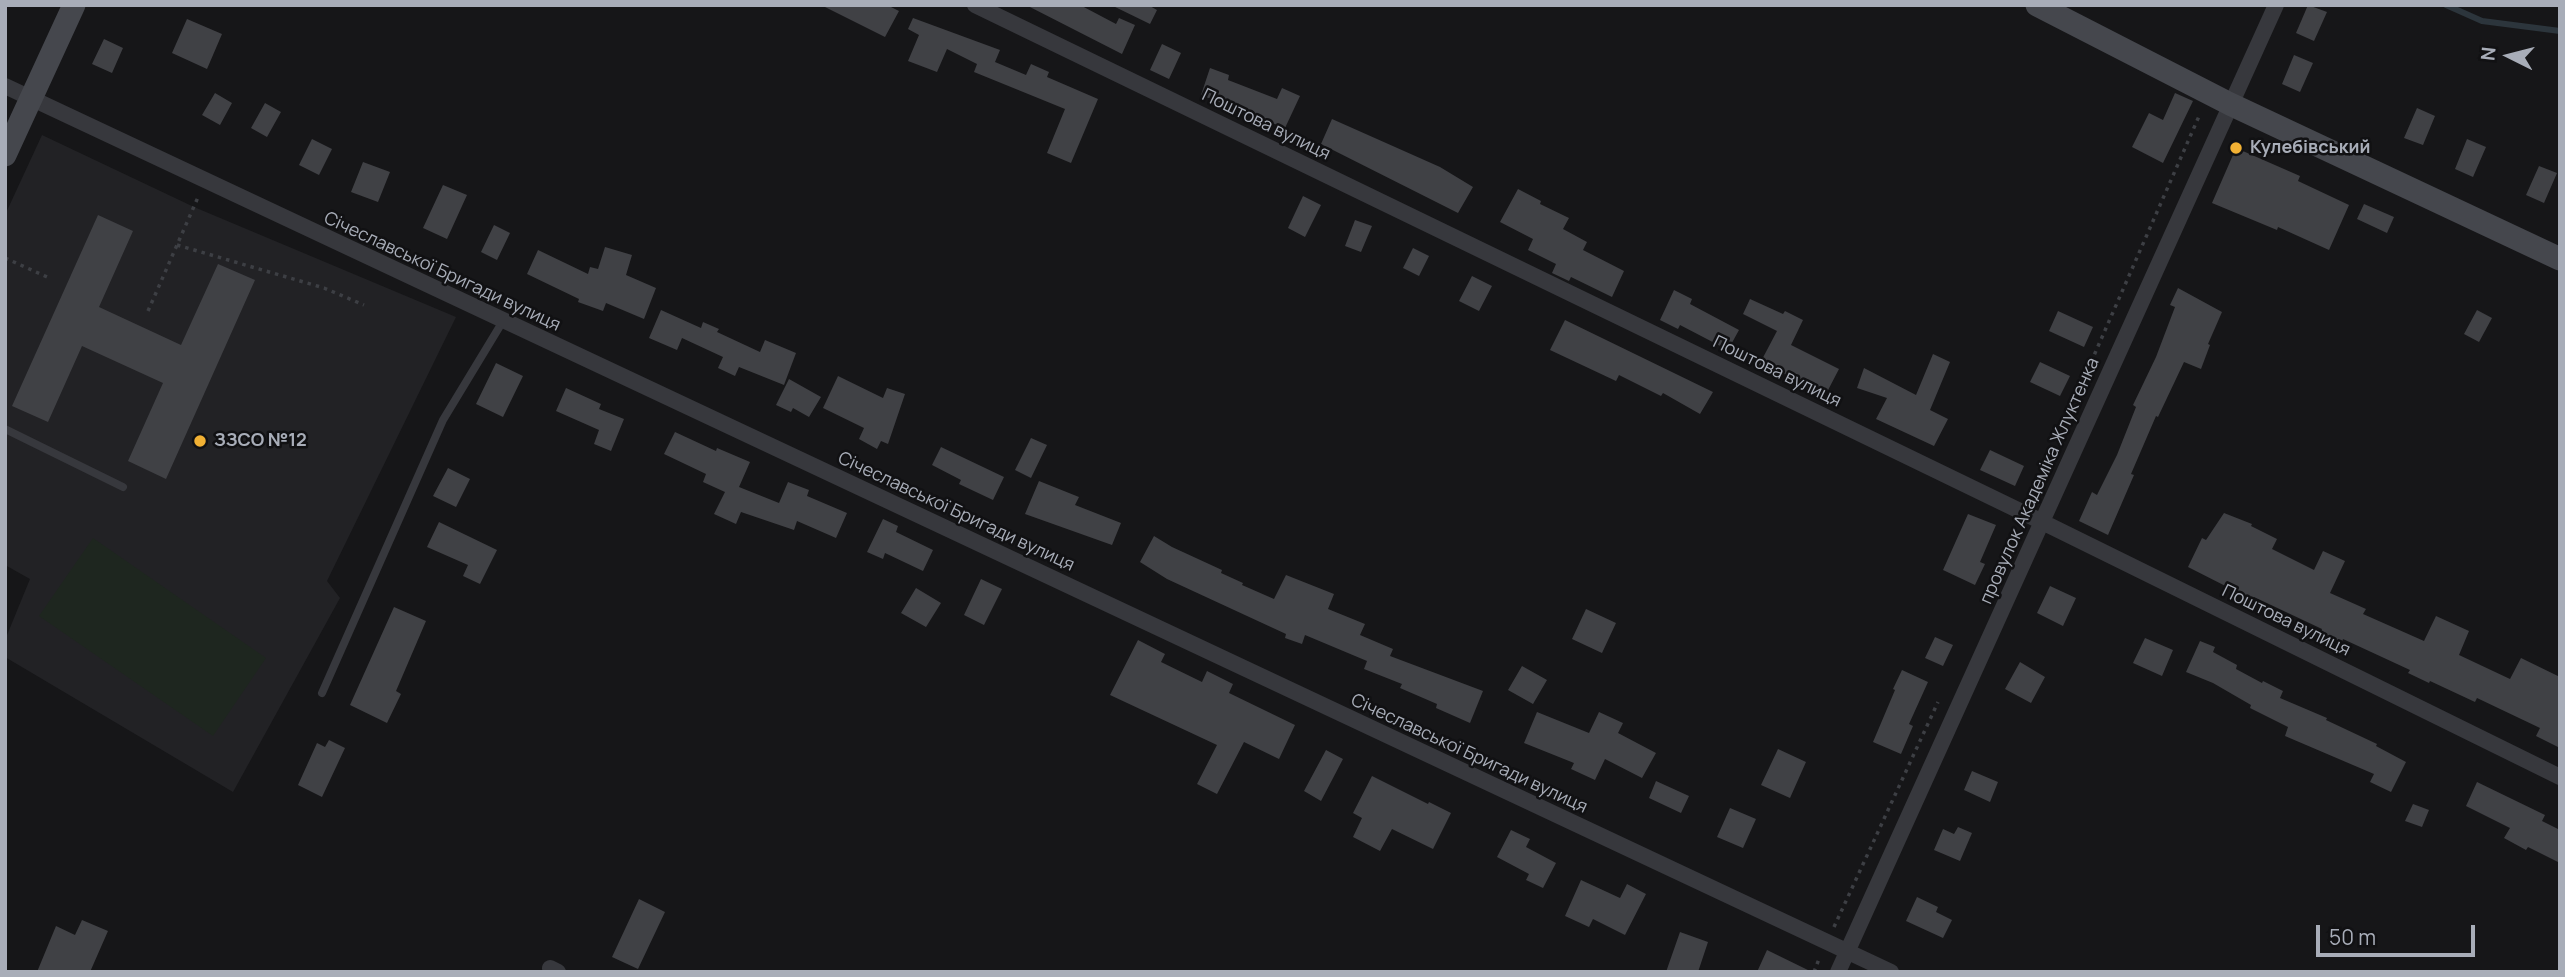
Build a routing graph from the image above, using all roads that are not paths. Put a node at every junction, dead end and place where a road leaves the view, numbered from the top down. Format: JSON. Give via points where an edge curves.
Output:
{"nodes":[{"id":1,"x":74,"y":5,"type":"edge"},
{"id":2,"x":975,"y":5,"type":"edge"},
{"id":3,"x":2037,"y":5,"type":"edge"},
{"id":4,"x":2276,"y":5,"type":"edge"},
{"id":5,"x":5,"y":86,"type":"edge"},
{"id":6,"x":31,"y":100,"type":"junction"},
{"id":7,"x":2230,"y":104,"type":"junction"},
{"id":8,"x":5,"y":155,"type":"edge"},
{"id":9,"x":2560,"y":259,"type":"edge"},
{"id":10,"x":503,"y":321,"type":"junction"},
{"id":11,"x":5,"y":429,"type":"edge"},
{"id":12,"x":123,"y":487,"type":"dead end"},
{"id":13,"x":2043,"y":524,"type":"junction"},
{"id":14,"x":322,"y":693,"type":"dead end"},
{"id":15,"x":2560,"y":777,"type":"edge"},
{"id":16,"x":1848,"y":951,"type":"junction"},
{"id":17,"x":1838,"y":972,"type":"edge"},
{"id":18,"x":1891,"y":972,"type":"edge"}],
"edges":[{"from":1,"to":6,"type":"street"},
{"from":2,"to":13,"type":"street","name":"Поштова вулиця"},
{"from":3,"to":7,"type":"street"},
{"from":4,"to":7,"type":"street","name":"провулок Академіка Жлуктенка"},
{"from":5,"to":6,"type":"street","name":"Січеславської Бригади вулиця"},
{"from":6,"to":8,"type":"street"},
{"from":6,"to":10,"type":"street","name":"Січеславської Бригади вулиця"},
{"from":7,"to":9,"type":"street"},
{"from":7,"to":13,"type":"street","name":"провулок Академіка Жлуктенка"},
{"from":10,"to":14,"type":"lane","via":[[443,420]]},
{"from":10,"to":16,"type":"street","name":"Січеславської Бригади вулиця"},
{"from":11,"to":12,"type":"lane"},
{"from":13,"to":15,"type":"street","name":"Поштова вулиця"},
{"from":13,"to":16,"type":"street","name":"провулок Академіка Жлуктенка"},
{"from":16,"to":17,"type":"street","name":"провулок Академіка Жлуктенка"},
{"from":16,"to":18,"type":"street","name":"Січеславської Бригади вулиця"}]}
